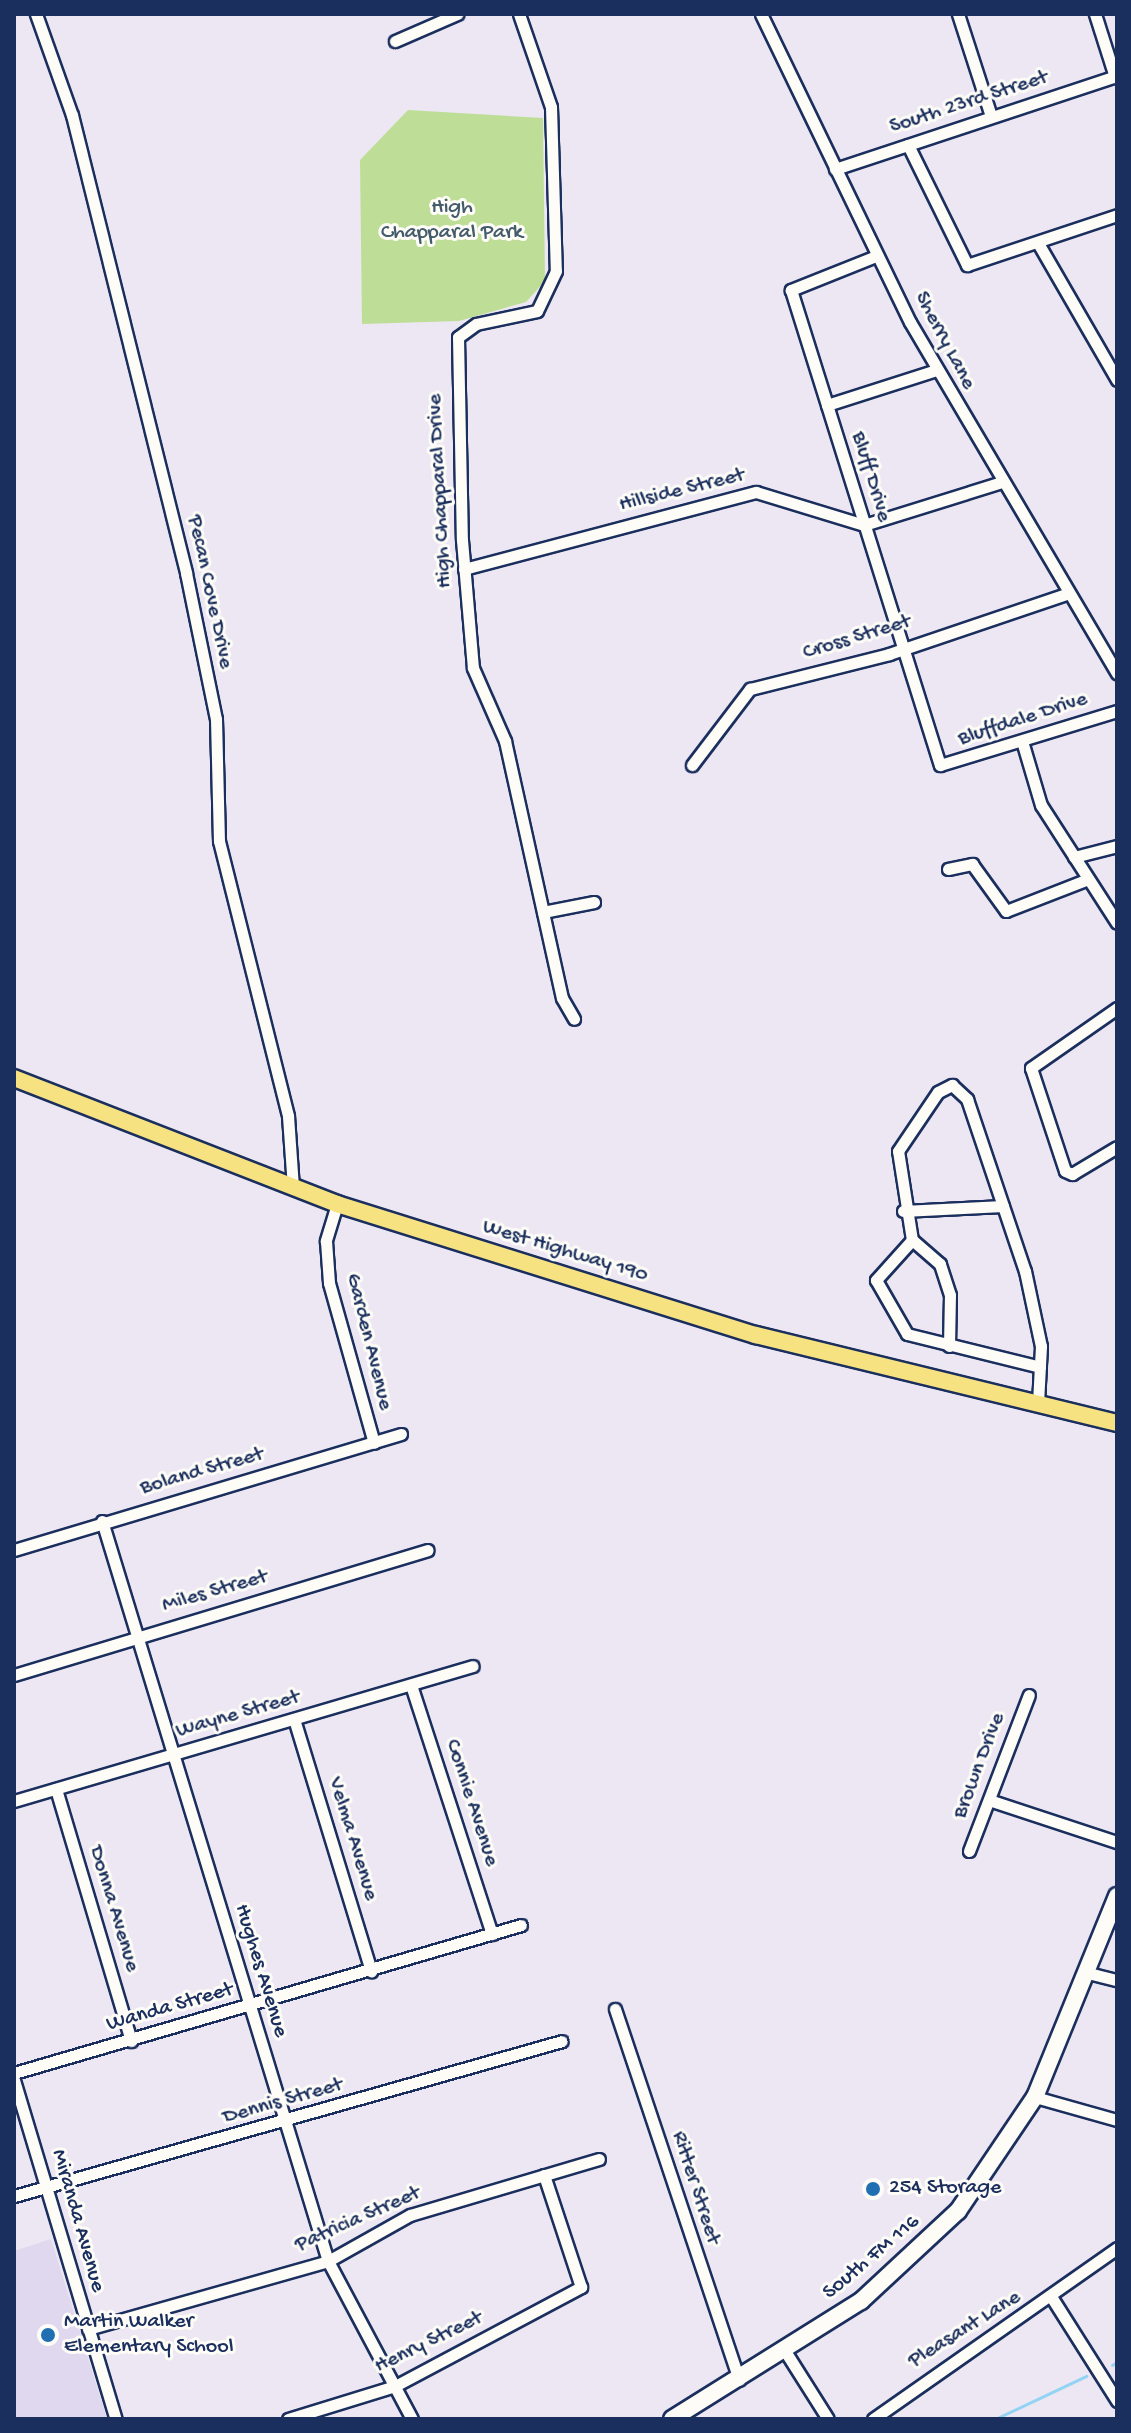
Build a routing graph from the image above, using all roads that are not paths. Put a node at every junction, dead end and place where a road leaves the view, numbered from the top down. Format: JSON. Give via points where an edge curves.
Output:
{"nodes":[{"id":1,"x":36,"y":14,"type":"edge"},
{"id":2,"x":457,"y":14,"type":"edge"},
{"id":3,"x":519,"y":14,"type":"edge"},
{"id":4,"x":761,"y":14,"type":"edge"},
{"id":5,"x":958,"y":14,"type":"edge"},
{"id":6,"x":1095,"y":14,"type":"edge"},
{"id":7,"x":395,"y":41,"type":"dead end"},
{"id":8,"x":1116,"y":76,"type":"edge"},
{"id":9,"x":991,"y":116,"type":"junction"},
{"id":10,"x":908,"y":145,"type":"junction"},
{"id":11,"x":835,"y":169,"type":"junction"},
{"id":12,"x":1117,"y":215,"type":"edge"},
{"id":13,"x":1038,"y":243,"type":"junction"},
{"id":14,"x":876,"y":256,"type":"junction"},
{"id":15,"x":936,"y":370,"type":"junction"},
{"id":16,"x":1117,"y":380,"type":"edge"},
{"id":17,"x":827,"y":405,"type":"junction"},
{"id":18,"x":999,"y":483,"type":"junction"},
{"id":19,"x":864,"y":525,"type":"junction"},
{"id":20,"x":464,"y":569,"type":"junction"},
{"id":21,"x":1066,"y":594,"type":"junction"},
{"id":22,"x":903,"y":647,"type":"junction"},
{"id":23,"x":1117,"y":674,"type":"edge"},
{"id":24,"x":1117,"y":711,"type":"edge"},
{"id":25,"x":1022,"y":741,"type":"junction"},
{"id":26,"x":692,"y":765,"type":"dead end"},
{"id":27,"x":940,"y":765,"type":"joint"},
{"id":28,"x":1117,"y":846,"type":"edge"},
{"id":29,"x":1074,"y":857,"type":"junction"},
{"id":30,"x":948,"y":869,"type":"dead end"},
{"id":31,"x":1088,"y":879,"type":"junction"},
{"id":32,"x":594,"y":902,"type":"dead end"},
{"id":33,"x":543,"y":912,"type":"junction"},
{"id":34,"x":1117,"y":923,"type":"edge"},
{"id":35,"x":1117,"y":1008,"type":"edge"},
{"id":36,"x":574,"y":1019,"type":"dead end"},
{"id":37,"x":14,"y":1078,"type":"edge"},
{"id":38,"x":1117,"y":1147,"type":"edge"},
{"id":39,"x":293,"y":1187,"type":"junction"},
{"id":40,"x":337,"y":1204,"type":"junction"},
{"id":41,"x":1003,"y":1206,"type":"junction"},
{"id":42,"x":903,"y":1211,"type":"junction"},
{"id":43,"x":912,"y":1240,"type":"junction"},
{"id":44,"x":949,"y":1346,"type":"junction"},
{"id":45,"x":1040,"y":1367,"type":"junction"},
{"id":46,"x":1038,"y":1404,"type":"junction"},
{"id":47,"x":1117,"y":1423,"type":"edge"},
{"id":48,"x":401,"y":1434,"type":"dead end"},
{"id":49,"x":374,"y":1443,"type":"junction"},
{"id":50,"x":102,"y":1521,"type":"junction"},
{"id":51,"x":14,"y":1550,"type":"edge"},
{"id":52,"x":428,"y":1550,"type":"dead end"},
{"id":53,"x":138,"y":1635,"type":"junction"},
{"id":54,"x":473,"y":1666,"type":"dead end"},
{"id":55,"x":14,"y":1675,"type":"edge"},
{"id":56,"x":411,"y":1685,"type":"junction"},
{"id":57,"x":1029,"y":1695,"type":"dead end"},
{"id":58,"x":294,"y":1719,"type":"junction"},
{"id":59,"x":174,"y":1754,"type":"junction"},
{"id":60,"x":56,"y":1789,"type":"junction"},
{"id":61,"x":989,"y":1800,"type":"junction"},
{"id":62,"x":14,"y":1801,"type":"edge"},
{"id":63,"x":1117,"y":1842,"type":"edge"},
{"id":64,"x":969,"y":1851,"type":"dead end"},
{"id":65,"x":1117,"y":1896,"type":"edge"},
{"id":66,"x":521,"y":1925,"type":"dead end"},
{"id":67,"x":492,"y":1934,"type":"junction"},
{"id":68,"x":371,"y":1971,"type":"junction"},
{"id":69,"x":1088,"y":1973,"type":"junction"},
{"id":70,"x":1117,"y":1980,"type":"edge"},
{"id":71,"x":249,"y":2006,"type":"junction"},
{"id":72,"x":615,"y":2009,"type":"dead end"},
{"id":73,"x":131,"y":2041,"type":"junction"},
{"id":74,"x":562,"y":2041,"type":"dead end"},
{"id":75,"x":14,"y":2073,"type":"edge"},
{"id":76,"x":14,"y":2080,"type":"edge"},
{"id":77,"x":1035,"y":2097,"type":"junction"},
{"id":78,"x":1117,"y":2120,"type":"edge"},
{"id":79,"x":285,"y":2123,"type":"junction"},
{"id":80,"x":599,"y":2159,"type":"dead end"},
{"id":81,"x":544,"y":2175,"type":"junction"},
{"id":82,"x":48,"y":2192,"type":"junction"},
{"id":83,"x":14,"y":2196,"type":"edge"},
{"id":84,"x":1117,"y":2248,"type":"edge"},
{"id":85,"x":328,"y":2261,"type":"junction"},
{"id":86,"x":1052,"y":2298,"type":"junction"},
{"id":87,"x":88,"y":2329,"type":"junction"},
{"id":88,"x":785,"y":2351,"type":"junction"},
{"id":89,"x":739,"y":2380,"type":"junction"},
{"id":90,"x":395,"y":2386,"type":"junction"},
{"id":91,"x":1117,"y":2401,"type":"edge"},
{"id":92,"x":116,"y":2419,"type":"edge"},
{"id":93,"x":288,"y":2419,"type":"edge"},
{"id":94,"x":412,"y":2419,"type":"edge"},
{"id":95,"x":672,"y":2419,"type":"edge"},
{"id":96,"x":828,"y":2419,"type":"edge"},
{"id":97,"x":873,"y":2419,"type":"edge"}],
"edges":[{"from":1,"to":39,"type":"street","name":"Pecan Cove Drive","via":[[72,115],[186,573],[216,719],[219,841],[288,1116]]},
{"from":2,"to":7,"type":"street"},
{"from":3,"to":20,"type":"street","name":"High Chapparal Drive","via":[[551,107],[556,271],[537,311],[476,324],[458,337]]},
{"from":4,"to":11,"type":"street","name":"Sherry Lane"},
{"from":5,"to":9,"type":"street"},
{"from":6,"to":8,"type":"street"},
{"from":8,"to":9,"type":"street","name":"South 23rd Street"},
{"from":9,"to":10,"type":"street","name":"South 23rd Street"},
{"from":10,"to":11,"type":"street","name":"South 23rd Street"},
{"from":10,"to":13,"type":"street","via":[[967,265]]},
{"from":11,"to":14,"type":"street","name":"Sherry Lane"},
{"from":12,"to":13,"type":"street"},
{"from":13,"to":16,"type":"street"},
{"from":14,"to":15,"type":"street","name":"Sherry Lane"},
{"from":14,"to":17,"type":"street","name":"Bluff Drive","via":[[791,290]]},
{"from":15,"to":17,"type":"street"},
{"from":15,"to":18,"type":"street","name":"Sherry Lane"},
{"from":17,"to":19,"type":"street","name":"Bluff Drive"},
{"from":18,"to":19,"type":"street"},
{"from":18,"to":21,"type":"street","name":"Sherry Lane"},
{"from":19,"to":20,"type":"street","name":"Hillside Street","via":[[756,492]]},
{"from":19,"to":22,"type":"street","name":"Bluff Drive"},
{"from":20,"to":33,"type":"street","name":"High Chapparal Drive","via":[[473,668],[505,741]]},
{"from":21,"to":22,"type":"street","name":"Cross Street"},
{"from":21,"to":23,"type":"street","name":"Sherry Lane"},
{"from":22,"to":26,"type":"street","name":"Cross Street","via":[[750,689]]},
{"from":22,"to":27,"type":"street","name":"Bluff Drive"},
{"from":24,"to":25,"type":"street","name":"Bluffdale Drive"},
{"from":25,"to":27,"type":"street","name":"Bluffdale Drive"},
{"from":25,"to":29,"type":"street","via":[[1036,793]]},
{"from":28,"to":29,"type":"street"},
{"from":29,"to":31,"type":"street"},
{"from":30,"to":31,"type":"street","via":[[972,864],[1006,911]]},
{"from":31,"to":34,"type":"street"},
{"from":32,"to":33,"type":"street"},
{"from":33,"to":36,"type":"street","name":"High Chapparal Drive","via":[[562,998]]},
{"from":35,"to":38,"type":"street","via":[[1031,1068],[1065,1171],[1072,1174]]},
{"from":37,"to":39,"type":"main road","name":"West Highway 190"},
{"from":39,"to":40,"type":"main road","name":"West Highway 190"},
{"from":40,"to":46,"type":"main road","name":"West Highway 190","via":[[756,1335]]},
{"from":40,"to":49,"type":"street","name":"Garden Avenue","via":[[326,1241],[329,1283]]},
{"from":41,"to":42,"type":"street"},
{"from":41,"to":42,"type":"street","via":[[967,1099],[952,1085],[938,1092],[898,1151]]},
{"from":41,"to":45,"type":"street","via":[[1025,1271]]},
{"from":42,"to":43,"type":"street"},
{"from":43,"to":44,"type":"street","via":[[940,1264],[950,1295]]},
{"from":43,"to":44,"type":"street","via":[[882,1268],[881,1293],[907,1334]]},
{"from":44,"to":45,"type":"street"},
{"from":45,"to":46,"type":"street"},
{"from":46,"to":47,"type":"main road","name":"West Highway 190"},
{"from":48,"to":49,"type":"street","name":"Boland Street"},
{"from":49,"to":50,"type":"street","name":"Boland Street"},
{"from":50,"to":51,"type":"street","name":"Boland Street"},
{"from":50,"to":53,"type":"street","name":"Hughes Avenue"},
{"from":52,"to":53,"type":"street","name":"Miles Street"},
{"from":53,"to":55,"type":"street","name":"Miles Street"},
{"from":53,"to":59,"type":"street","name":"Hughes Avenue"},
{"from":54,"to":56,"type":"street","name":"Wayne Street"},
{"from":56,"to":58,"type":"street","name":"Wayne Street"},
{"from":56,"to":67,"type":"street","name":"Connie Avenue"},
{"from":57,"to":61,"type":"street","name":"Brown Drive"},
{"from":58,"to":59,"type":"street","name":"Wayne Street"},
{"from":58,"to":68,"type":"street","name":"Velma Avenue"},
{"from":59,"to":60,"type":"street","name":"Wayne Street"},
{"from":59,"to":71,"type":"street","name":"Hughes Avenue"},
{"from":60,"to":62,"type":"street","name":"Wayne Street"},
{"from":60,"to":73,"type":"street","name":"Donna Avenue"},
{"from":61,"to":63,"type":"street"},
{"from":61,"to":64,"type":"street","name":"Brown Drive"},
{"from":65,"to":69,"type":"main road","name":"South FM 116"},
{"from":66,"to":67,"type":"street","name":"Wanda Street"},
{"from":67,"to":68,"type":"street","name":"Wanda Street"},
{"from":68,"to":71,"type":"street","name":"Wanda Street"},
{"from":69,"to":70,"type":"street"},
{"from":69,"to":77,"type":"main road","name":"South FM 116"},
{"from":71,"to":73,"type":"street","name":"Wanda Street"},
{"from":71,"to":79,"type":"street","name":"Hughes Avenue"},
{"from":72,"to":89,"type":"street","name":"Ritter Street"},
{"from":73,"to":75,"type":"street","name":"Wanda Street"},
{"from":74,"to":79,"type":"street","name":"Dennis Street"},
{"from":76,"to":82,"type":"street","name":"Miranda Avenue"},
{"from":77,"to":78,"type":"street"},
{"from":77,"to":88,"type":"main road","name":"South FM 116","via":[[975,2188],[919,2253]]},
{"from":79,"to":82,"type":"street","name":"Dennis Street"},
{"from":79,"to":85,"type":"street","name":"Hughes Avenue"},
{"from":80,"to":81,"type":"street","name":"Patricia Street"},
{"from":81,"to":85,"type":"street","name":"Patricia Street","via":[[410,2215]]},
{"from":81,"to":90,"type":"street","name":"Henry Street","via":[[581,2287]]},
{"from":82,"to":83,"type":"street","name":"Dennis Street"},
{"from":82,"to":87,"type":"street","name":"Miranda Avenue"},
{"from":84,"to":86,"type":"street","name":"Pleasant Lane"},
{"from":85,"to":87,"type":"street","name":"Patricia Street"},
{"from":85,"to":90,"type":"street","name":"Hughes Avenue"},
{"from":86,"to":91,"type":"street"},
{"from":86,"to":97,"type":"street","name":"Pleasant Lane","via":[[1000,2337],[925,2376]]},
{"from":87,"to":92,"type":"street","name":"Miranda Avenue"},
{"from":88,"to":89,"type":"main road","name":"South FM 116"},
{"from":88,"to":96,"type":"street"},
{"from":89,"to":95,"type":"main road","name":"South FM 116"},
{"from":90,"to":93,"type":"street","name":"Henry Street"},
{"from":90,"to":94,"type":"street","name":"Hughes Avenue"}]}
